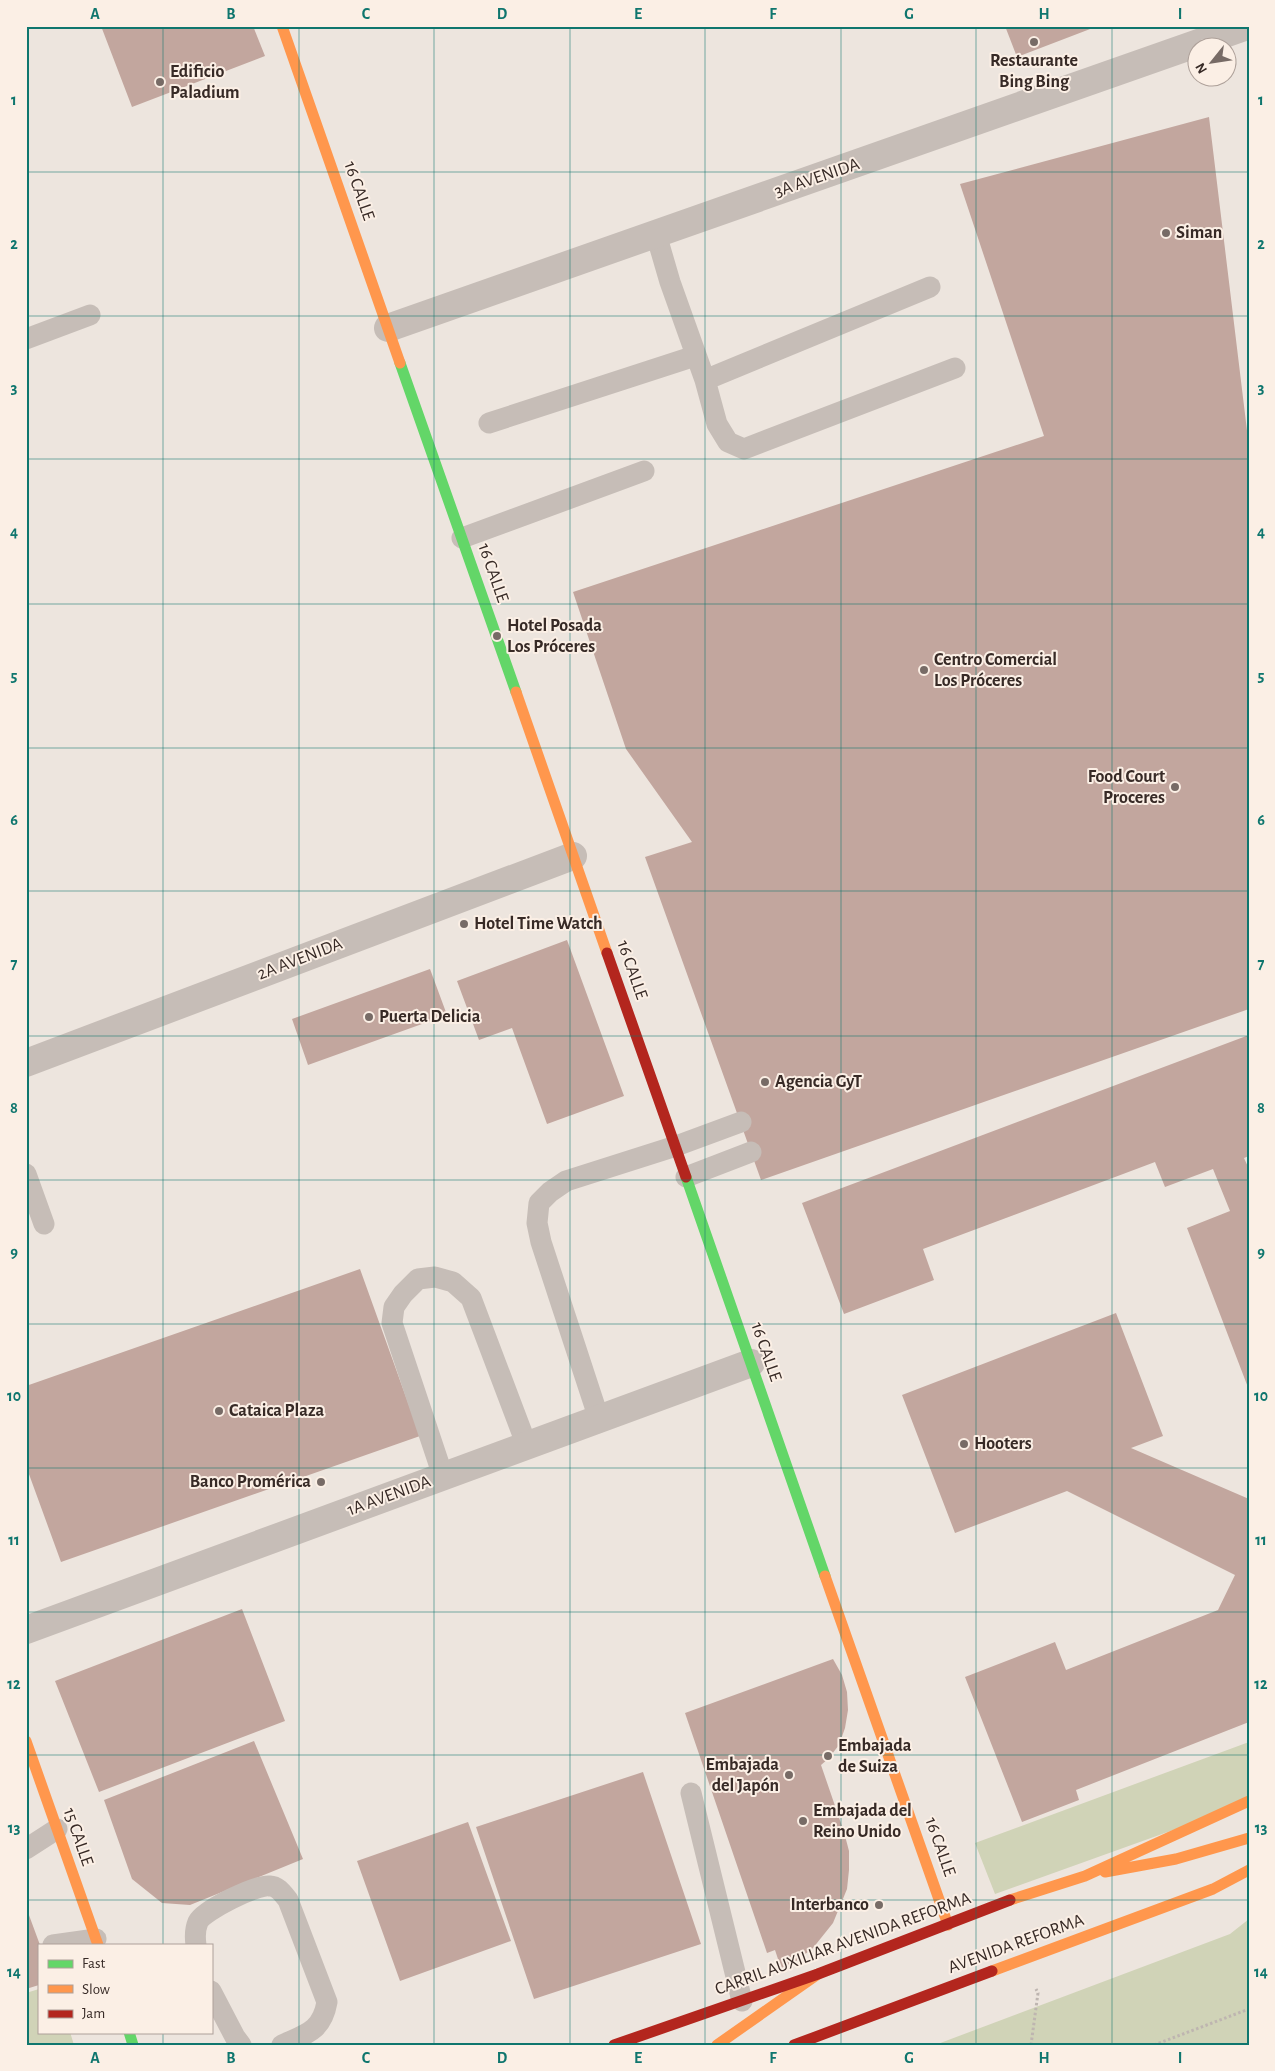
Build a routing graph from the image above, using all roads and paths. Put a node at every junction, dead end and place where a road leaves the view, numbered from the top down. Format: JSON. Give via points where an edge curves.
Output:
{"nodes":[{"id":1,"x":282,"y":26,"type":"edge"},
{"id":2,"x":1247,"y":26,"type":"edge"},
{"id":3,"x":656,"y":234,"type":"junction"},
{"id":4,"x":930,"y":287,"type":"dead end"},
{"id":5,"x":90,"y":315,"type":"dead end"},
{"id":6,"x":388,"y":328,"type":"junction"},
{"id":7,"x":26,"y":339,"type":"edge"},
{"id":8,"x":696,"y":356,"type":"junction"},
{"id":9,"x":955,"y":368,"type":"dead end"},
{"id":10,"x":705,"y":380,"type":"junction"},
{"id":11,"x":488,"y":423,"type":"dead end"},
{"id":12,"x":644,"y":471,"type":"dead end"},
{"id":13,"x":462,"y":538,"type":"junction"},
{"id":14,"x":573,"y":856,"type":"junction"},
{"id":15,"x":26,"y":1063,"type":"edge"},
{"id":16,"x":741,"y":1122,"type":"dead end"},
{"id":17,"x":676,"y":1146,"type":"junction"},
{"id":18,"x":751,"y":1152,"type":"dead end"},
{"id":19,"x":26,"y":1174,"type":"edge"},
{"id":20,"x":686,"y":1177,"type":"junction"},
{"id":21,"x":44,"y":1224,"type":"dead end"},
{"id":22,"x":751,"y":1363,"type":"junction"},
{"id":23,"x":599,"y":1419,"type":"junction"},
{"id":24,"x":527,"y":1446,"type":"junction"},
{"id":25,"x":443,"y":1476,"type":"junction"},
{"id":26,"x":26,"y":1630,"type":"edge"},
{"id":27,"x":26,"y":1742,"type":"edge"},
{"id":28,"x":690,"y":1793,"type":"dead end"},
{"id":29,"x":1249,"y":1801,"type":"edge"},
{"id":30,"x":57,"y":1829,"type":"junction"},
{"id":31,"x":1249,"y":1838,"type":"edge"},
{"id":32,"x":26,"y":1849,"type":"edge"},
{"id":33,"x":1249,"y":1870,"type":"edge"},
{"id":34,"x":1085,"y":1876,"type":"junction"},
{"id":35,"x":948,"y":1925,"type":"junction"},
{"id":36,"x":97,"y":1942,"type":"edge"},
{"id":37,"x":67,"y":1944,"type":"edge"},
{"id":38,"x":196,"y":1944,"type":"edge"},
{"id":39,"x":818,"y":1974,"type":"junction"},
{"id":40,"x":212,"y":1993,"type":"edge"},
{"id":41,"x":742,"y":2001,"type":"junction"},
{"id":42,"x":1249,"y":2009,"type":"edge"},
{"id":43,"x":241,"y":2045,"type":"edge"},
{"id":44,"x":282,"y":2045,"type":"edge"},
{"id":45,"x":614,"y":2045,"type":"edge"},
{"id":46,"x":717,"y":2045,"type":"edge"},
{"id":47,"x":794,"y":2045,"type":"edge"},
{"id":48,"x":1154,"y":2045,"type":"edge"}],
"edges":[{"from":1,"to":6,"type":"main road","name":"16 CALLE"},
{"from":2,"to":3,"type":"street","name":"3A AVENIDA"},
{"from":3,"to":6,"type":"street","name":"3A AVENIDA"},
{"from":3,"to":8,"type":"lane"},
{"from":4,"to":10,"type":"lane"},
{"from":5,"to":7,"type":"lane"},
{"from":6,"to":13,"type":"main road","name":"16 CALLE"},
{"from":8,"to":10,"type":"lane"},
{"from":8,"to":11,"type":"lane"},
{"from":9,"to":10,"type":"lane","via":[[744,449],[728,442],[716,424]]},
{"from":12,"to":13,"type":"lane"},
{"from":13,"to":14,"type":"main road","name":"16 CALLE"},
{"from":14,"to":15,"type":"street","name":"2A AVENIDA"},
{"from":14,"to":17,"type":"main road","name":"16 CALLE"},
{"from":16,"to":17,"type":"lane"},
{"from":17,"to":20,"type":"main road","name":"16 CALLE"},
{"from":17,"to":23,"type":"lane","via":[[566,1181],[539,1203],[541,1242]]},
{"from":18,"to":20,"type":"lane"},
{"from":19,"to":21,"type":"lane"},
{"from":20,"to":22,"type":"main road","name":"16 CALLE"},
{"from":22,"to":23,"type":"street","name":"1A AVENIDA"},
{"from":22,"to":35,"type":"main road","name":"16 CALLE"},
{"from":23,"to":24,"type":"street","name":"1A AVENIDA"},
{"from":24,"to":25,"type":"street","name":"1A AVENIDA"},
{"from":24,"to":25,"type":"lane","via":[[471,1298],[453,1282],[435,1277],[418,1279],[394,1307],[392,1323]]},
{"from":25,"to":26,"type":"street","name":"1A AVENIDA"},
{"from":27,"to":30,"type":"main road","name":"15 CALLE"},
{"from":28,"to":41,"type":"lane"},
{"from":29,"to":34,"type":"main road"},
{"from":30,"to":32,"type":"lane"},
{"from":30,"to":36,"type":"main road","name":"15 CALLE"},
{"from":31,"to":34,"type":"main road","via":[[1176,1860]]},
{"from":33,"to":47,"type":"main road","name":"AVENIDA REFORMA","via":[[1213,1890]]},
{"from":34,"to":35,"type":"main road","name":"CARRIL AUXILIAR AVENIDA REFORMA","via":[[999,1904]]},
{"from":35,"to":39,"type":"main road","name":"CARRIL AUXILIAR AVENIDA REFORMA"},
{"from":36,"to":37,"type":"lane"},
{"from":38,"to":44,"type":"lane","via":[[199,1921],[207,1913],[258,1887],[271,1886],[281,1891],[288,1900],[327,2002],[321,2022],[312,2031]]},
{"from":39,"to":41,"type":"main road","name":"CARRIL AUXILIAR AVENIDA REFORMA"},
{"from":39,"to":46,"type":"main road"},
{"from":40,"to":43,"type":"lane"},
{"from":41,"to":45,"type":"main road","name":"CARRIL AUXILIAR AVENIDA REFORMA"},
{"from":42,"to":48,"type":"path"}]}
